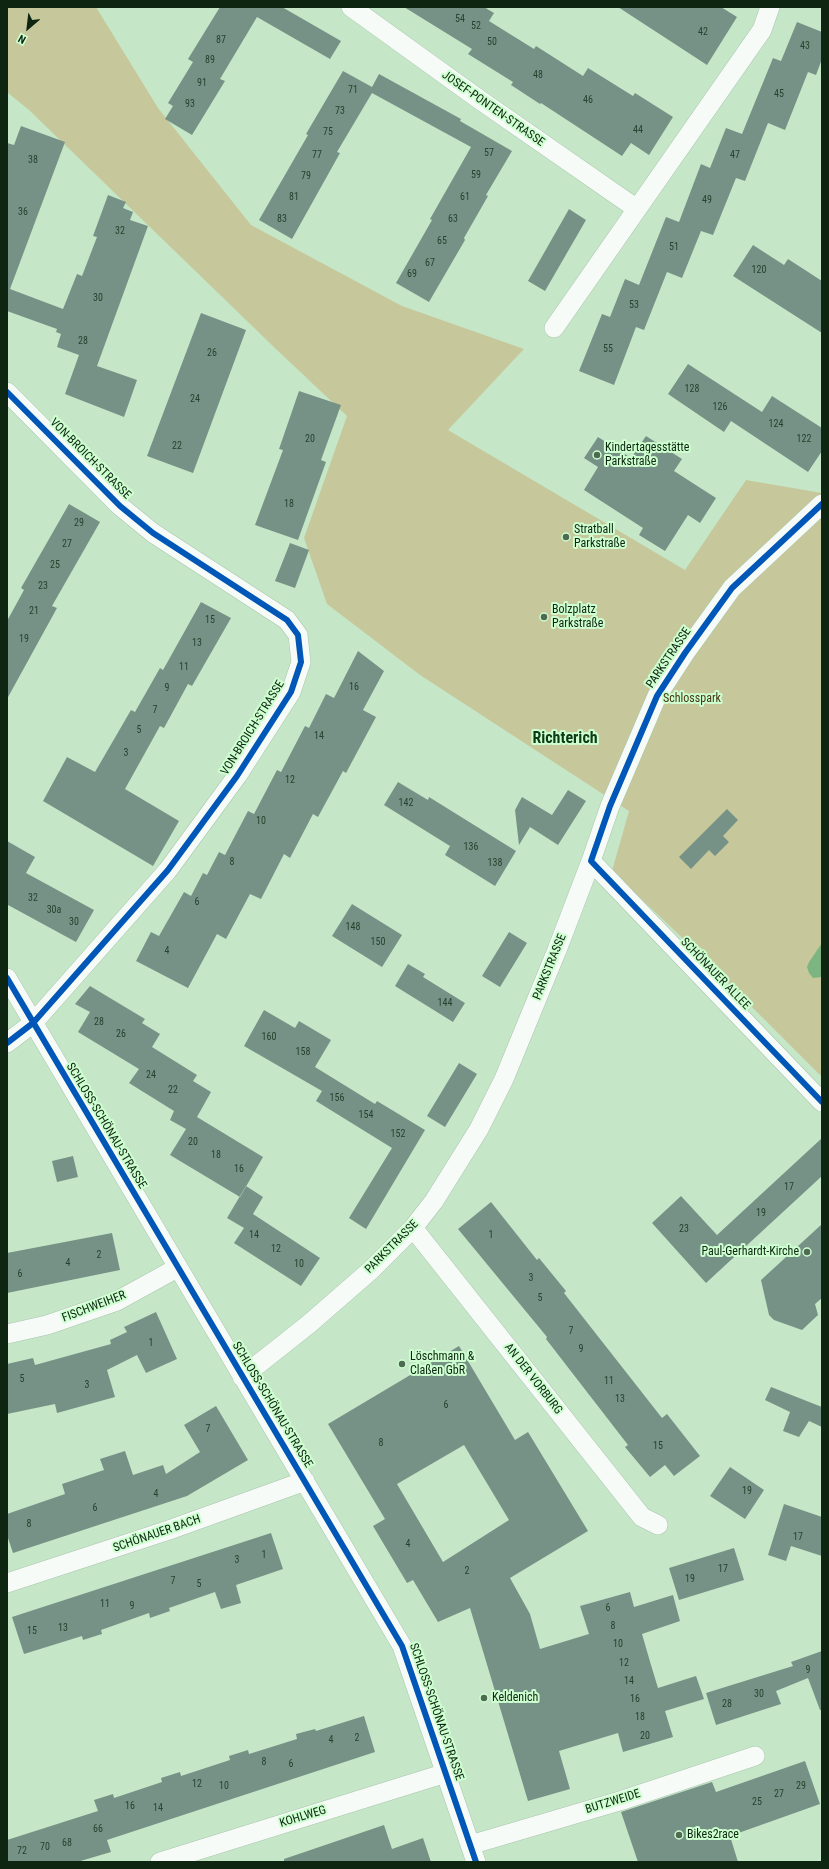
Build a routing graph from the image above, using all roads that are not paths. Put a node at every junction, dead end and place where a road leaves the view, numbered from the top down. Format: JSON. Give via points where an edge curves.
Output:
{"nodes":[{"id":1,"x":351,"y":7,"type":"edge"},
{"id":2,"x":770,"y":7,"type":"edge"},
{"id":3,"x":637,"y":209,"type":"junction"},
{"id":4,"x":554,"y":328,"type":"dead end"},
{"id":5,"x":7,"y":392,"type":"edge"},
{"id":6,"x":822,"y":504,"type":"edge"},
{"id":7,"x":591,"y":861,"type":"junction"},
{"id":8,"x":7,"y":978,"type":"edge"},
{"id":9,"x":33,"y":1024,"type":"junction"},
{"id":10,"x":7,"y":1043,"type":"edge"},
{"id":11,"x":822,"y":1102,"type":"edge"},
{"id":12,"x":413,"y":1228,"type":"junction"},
{"id":13,"x":177,"y":1268,"type":"junction"},
{"id":14,"x":7,"y":1334,"type":"edge"},
{"id":15,"x":242,"y":1377,"type":"junction"},
{"id":16,"x":305,"y":1481,"type":"junction"},
{"id":17,"x":658,"y":1524,"type":"dead end"},
{"id":18,"x":7,"y":1583,"type":"edge"},
{"id":19,"x":755,"y":1756,"type":"dead end"},
{"id":20,"x":446,"y":1773,"type":"junction"},
{"id":21,"x":473,"y":1853,"type":"edge"},
{"id":22,"x":160,"y":1862,"type":"edge"}],
"edges":[{"from":1,"to":3,"type":"street","name":"JOSEF-PONTEN-STRASSE"},
{"from":2,"to":3,"type":"street","via":[[762,30]]},
{"from":3,"to":4,"type":"street"},
{"from":5,"to":9,"type":"street","name":"VON-BROICH-STRASSE","via":[[120,506],[153,533],[287,620],[298,635],[301,662],[291,692],[237,776],[168,870]]},
{"from":6,"to":7,"type":"street","name":"PARKSTRASSE","via":[[732,588],[657,696],[610,806]]},
{"from":7,"to":11,"type":"street","name":"SCHÖNAUER ALLEE"},
{"from":7,"to":12,"type":"street","name":"PARKSTRASSE","via":[[504,1079],[479,1129],[434,1201]]},
{"from":8,"to":9,"type":"street","name":"SCHLOSS-SCHÖNAU-STRASSE"},
{"from":9,"to":10,"type":"street","name":"VON-BROICH-STRASSE"},
{"from":9,"to":13,"type":"street","name":"SCHLOSS-SCHÖNAU-STRASSE"},
{"from":12,"to":15,"type":"street","name":"PARKSTRASSE","via":[[371,1270]]},
{"from":12,"to":17,"type":"street","name":"AN DER VORBURG","via":[[642,1516]]},
{"from":13,"to":14,"type":"street","name":"FISCHWEIHER","via":[[117,1301],[47,1325]]},
{"from":13,"to":15,"type":"street","name":"SCHLOSS-SCHÖNAU-STRASSE"},
{"from":15,"to":16,"type":"street","name":"SCHLOSS-SCHÖNAU-STRASSE"},
{"from":16,"to":18,"type":"street","name":"SCHÖNAUER BACH","via":[[169,1530]]},
{"from":16,"to":20,"type":"street","name":"SCHLOSS-SCHÖNAU-STRASSE","via":[[402,1646]]},
{"from":19,"to":21,"type":"street","name":"BUTZWEIDE"},
{"from":20,"to":21,"type":"street","name":"SCHLOSS-SCHÖNAU-STRASSE"},
{"from":20,"to":22,"type":"street","name":"KOHLWEG"}]}
